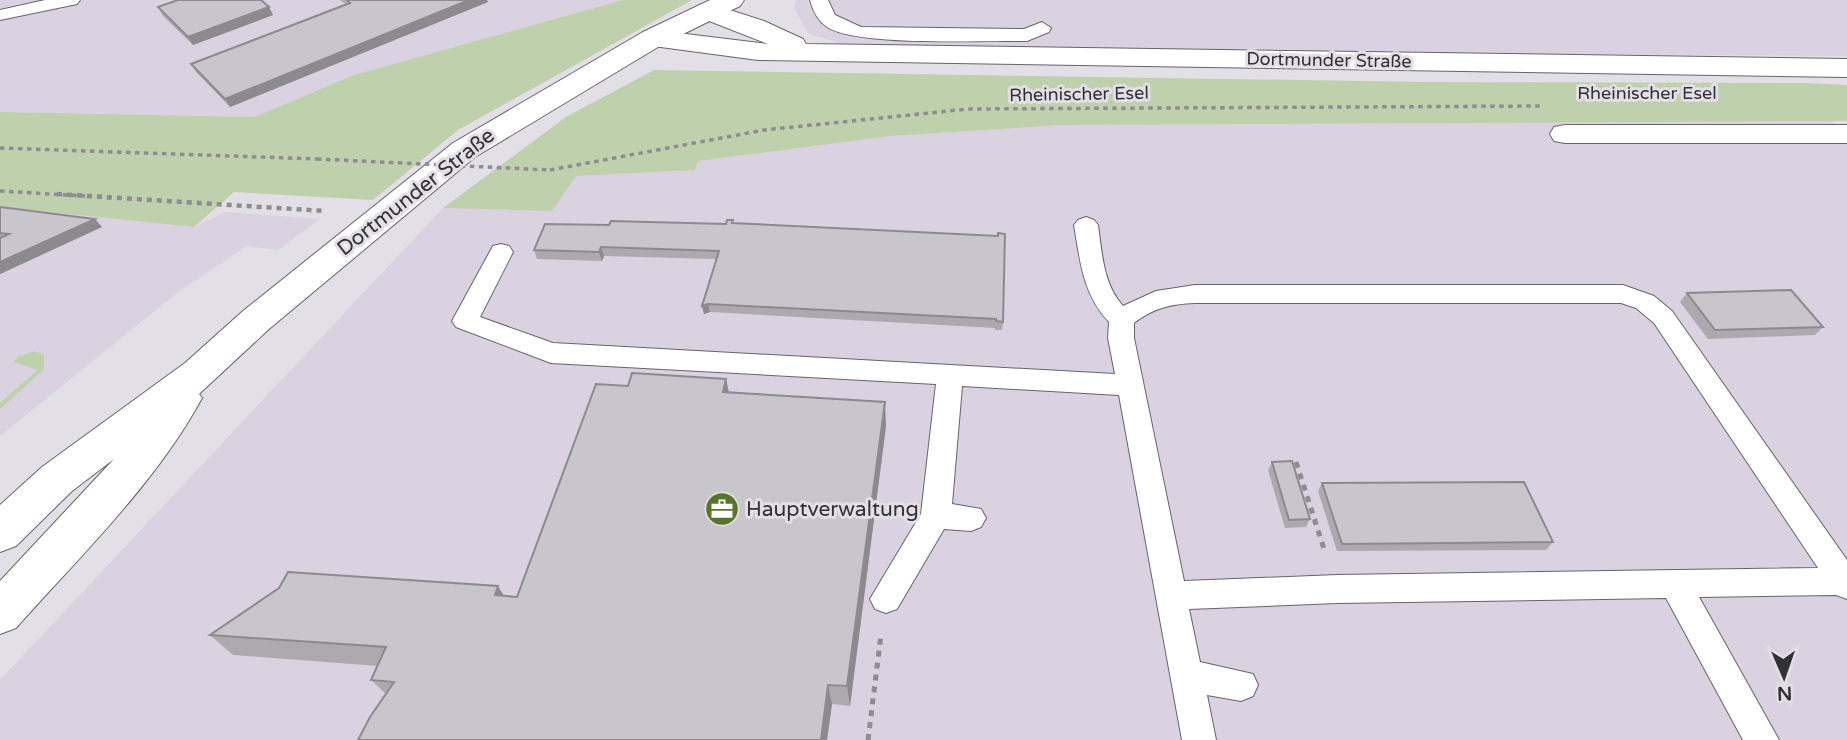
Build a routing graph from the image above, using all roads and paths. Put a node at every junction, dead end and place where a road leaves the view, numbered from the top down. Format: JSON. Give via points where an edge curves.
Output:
{"nodes":[{"id":1,"x":71,"y":0,"type":"edge"},
{"id":2,"x":819,"y":0,"type":"edge"},
{"id":3,"x":719,"y":6,"type":"edge"},
{"id":4,"x":0,"y":15,"type":"edge"},
{"id":5,"x":1042,"y":28,"type":"dead end"},
{"id":6,"x":653,"y":38,"type":"junction"},
{"id":7,"x":811,"y":53,"type":"junction"},
{"id":8,"x":1847,"y":68,"type":"edge"},
{"id":9,"x":1551,"y":106,"type":"dead end"},
{"id":10,"x":1565,"y":134,"type":"dead end"},
{"id":11,"x":1847,"y":134,"type":"edge"},
{"id":12,"x":0,"y":148,"type":"edge"},
{"id":13,"x":0,"y":191,"type":"edge"},
{"id":14,"x":385,"y":215,"type":"junction"},
{"id":15,"x":1086,"y":225,"type":"dead end"},
{"id":16,"x":501,"y":252,"type":"dead end"},
{"id":17,"x":1122,"y":320,"type":"junction"},
{"id":18,"x":199,"y":373,"type":"junction"},
{"id":19,"x":950,"y":374,"type":"junction"},
{"id":20,"x":1130,"y":385,"type":"junction"},
{"id":21,"x":1296,"y":462,"type":"dead end"},
{"id":22,"x":936,"y":516,"type":"junction"},
{"id":23,"x":971,"y":518,"type":"dead end"},
{"id":24,"x":0,"y":533,"type":"edge"},
{"id":25,"x":1846,"y":583,"type":"edge"},
{"id":26,"x":1675,"y":585,"type":"junction"},
{"id":27,"x":1337,"y":590,"type":"junction"},
{"id":28,"x":1171,"y":596,"type":"junction"},
{"id":29,"x":886,"y":599,"type":"joint"},
{"id":30,"x":0,"y":613,"type":"edge"},
{"id":31,"x":1186,"y":675,"type":"junction"},
{"id":32,"x":1241,"y":685,"type":"dead end"},
{"id":33,"x":868,"y":740,"type":"edge"},
{"id":34,"x":1199,"y":740,"type":"edge"},
{"id":35,"x":1762,"y":740,"type":"edge"}],
"edges":[{"from":1,"to":4,"type":"lane"},
{"from":2,"to":5,"type":"lane","via":[[821,11],[835,24],[874,34],[1027,35]]},
{"from":3,"to":6,"type":"street","name":"Dortmunder Straße"},
{"from":3,"to":7,"type":"street","name":"Dortmunder Straße"},
{"from":6,"to":7,"type":"street","name":"Dortmunder Straße","via":[[758,52]]},
{"from":6,"to":14,"type":"street","name":"Dortmunder Straße","via":[[464,150]]},
{"from":7,"to":8,"type":"street","name":"Dortmunder Straße"},
{"from":9,"to":12,"type":"path","name":"Rheinischer Esel","bridge":true,"via":[[968,109],[764,130],[550,170]]},
{"from":10,"to":11,"type":"street"},
{"from":13,"to":14,"type":"path"},
{"from":14,"to":18,"type":"street","name":"Dortmunder Straße"},
{"from":15,"to":17,"type":"lane","via":[[1098,293]]},
{"from":16,"to":19,"type":"lane","via":[[465,321],[551,353]]},
{"from":17,"to":20,"type":"lane"},
{"from":17,"to":25,"type":"lane","via":[[1154,299],[1195,294],[1623,294],[1645,302],[1663,317]]},
{"from":18,"to":24,"type":"street","name":"Dortmunder Straße","via":[[57,479]]},
{"from":18,"to":30,"type":"street","name":"Dortmunder Straße","via":[[146,452]]},
{"from":19,"to":20,"type":"lane"},
{"from":19,"to":22,"type":"lane"},
{"from":20,"to":28,"type":"lane"},
{"from":21,"to":27,"type":"path"},
{"from":22,"to":23,"type":"lane"},
{"from":22,"to":29,"type":"lane"},
{"from":25,"to":26,"type":"lane"},
{"from":26,"to":27,"type":"lane"},
{"from":26,"to":35,"type":"lane"},
{"from":27,"to":28,"type":"lane"},
{"from":28,"to":31,"type":"lane"},
{"from":29,"to":33,"type":"path"},
{"from":31,"to":32,"type":"lane"},
{"from":31,"to":34,"type":"lane"}]}
